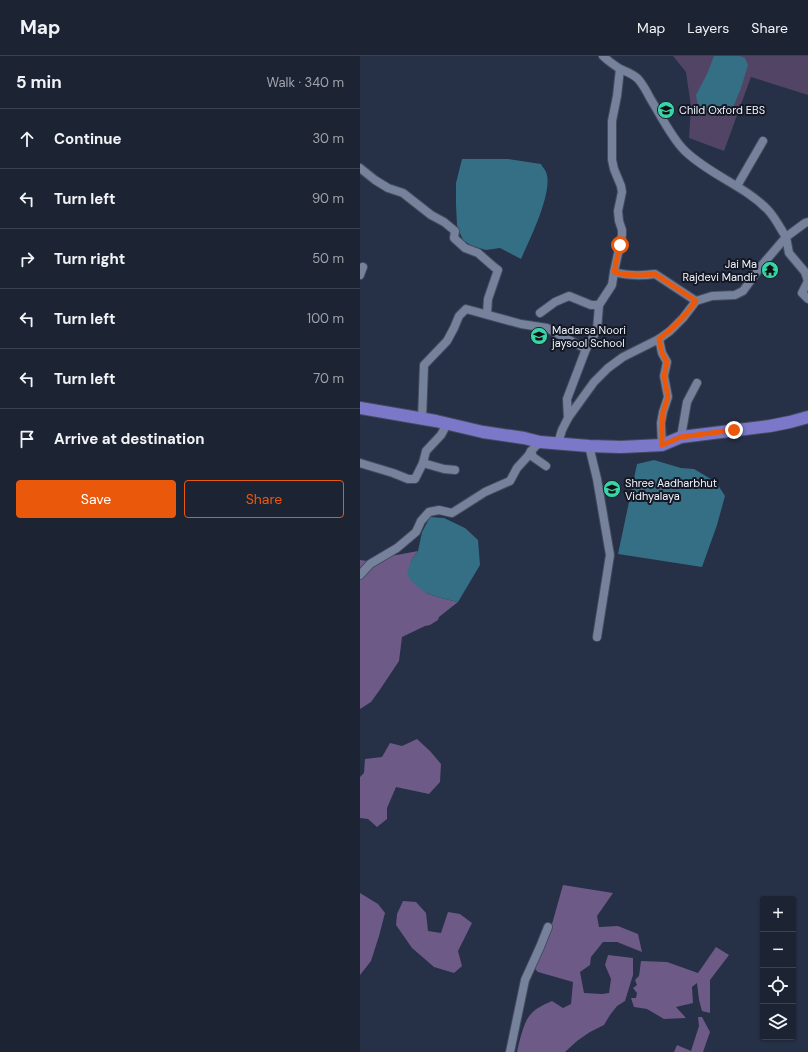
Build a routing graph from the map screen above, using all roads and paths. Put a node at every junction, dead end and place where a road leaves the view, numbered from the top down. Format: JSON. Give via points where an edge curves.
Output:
{"nodes":[{"id":1,"x":603,"y":56,"type":"edge"},
{"id":2,"x":620,"y":69,"type":"junction"},
{"id":3,"x":763,"y":141,"type":"dead end"},
{"id":4,"x":360,"y":168,"type":"edge"},
{"id":5,"x":737,"y":186,"type":"junction"},
{"id":6,"x":808,"y":222,"type":"edge"},
{"id":7,"x":786,"y":237,"type":"junction"},
{"id":8,"x":614,"y":272,"type":"junction"},
{"id":9,"x":808,"y":299,"type":"edge"},
{"id":10,"x":696,"y":301,"type":"junction"},
{"id":11,"x":599,"y":305,"type":"junction"},
{"id":12,"x":540,"y":313,"type":"dead end"},
{"id":13,"x":487,"y":314,"type":"junction"},
{"id":14,"x":659,"y":339,"type":"junction"},
{"id":15,"x":586,"y":349,"type":"junction"},
{"id":16,"x":697,"y":384,"type":"dead end"},
{"id":17,"x":360,"y":408,"type":"edge"},
{"id":18,"x":808,"y":417,"type":"edge"},
{"id":19,"x":568,"y":418,"type":"junction"},
{"id":20,"x":422,"y":419,"type":"junction"},
{"id":21,"x":447,"y":424,"type":"junction"},
{"id":22,"x":681,"y":437,"type":"junction"},
{"id":23,"x":540,"y":442,"type":"junction"},
{"id":24,"x":558,"y":443,"type":"junction"},
{"id":25,"x":662,"y":445,"type":"junction"},
{"id":26,"x":589,"y":446,"type":"junction"},
{"id":27,"x":531,"y":451,"type":"junction"},
{"id":28,"x":360,"y":463,"type":"edge"},
{"id":29,"x":423,"y":463,"type":"junction"},
{"id":30,"x":546,"y":466,"type":"dead end"},
{"id":31,"x":455,"y":470,"type":"dead end"},
{"id":32,"x":360,"y":576,"type":"edge"},
{"id":33,"x":597,"y":638,"type":"dead end"},
{"id":34,"x":548,"y":927,"type":"dead end"},
{"id":35,"x":510,"y":1052,"type":"edge"}],
"edges":[{"from":1,"to":2,"type":"street"},
{"from":2,"to":5,"type":"street","via":[[638,79],[684,150],[708,170]]},
{"from":2,"to":8,"type":"street","via":[[612,121],[612,160],[622,192],[618,211],[622,230]]},
{"from":3,"to":5,"type":"street"},
{"from":4,"to":13,"type":"street","via":[[388,188],[403,193],[444,222],[455,231],[454,238],[465,248],[478,253],[498,270],[488,299]]},
{"from":5,"to":7,"type":"street","via":[[768,210]]},
{"from":6,"to":7,"type":"street"},
{"from":7,"to":9,"type":"street","via":[[789,253],[805,272],[808,281],[802,293]]},
{"from":7,"to":10,"type":"street","via":[[743,291],[736,295],[712,296]]},
{"from":8,"to":10,"type":"street","via":[[626,275],[655,274]]},
{"from":8,"to":11,"type":"street","via":[[612,285]]},
{"from":10,"to":14,"type":"street","via":[[684,318]]},
{"from":11,"to":12,"type":"street","via":[[591,305],[569,296]]},
{"from":11,"to":15,"type":"street","via":[[597,330]]},
{"from":13,"to":15,"type":"street","via":[[547,328]]},
{"from":13,"to":20,"type":"street","via":[[466,308],[459,316],[447,341],[424,365]]},
{"from":14,"to":19,"type":"street","via":[[623,357],[608,368],[594,382]]},
{"from":14,"to":25,"type":"street","via":[[667,362],[664,376],[668,397],[663,412]]},
{"from":15,"to":19,"type":"street","via":[[567,399]]},
{"from":16,"to":22,"type":"street","via":[[687,402]]},
{"from":17,"to":20,"type":"main road"},
{"from":18,"to":22,"type":"main road","via":[[770,426]]},
{"from":19,"to":24,"type":"street"},
{"from":20,"to":21,"type":"main road"},
{"from":21,"to":23,"type":"main road"},
{"from":21,"to":29,"type":"street","via":[[441,435],[426,451]]},
{"from":22,"to":25,"type":"main road"},
{"from":23,"to":24,"type":"main road"},
{"from":23,"to":27,"type":"street"},
{"from":24,"to":26,"type":"main road"},
{"from":25,"to":26,"type":"main road"},
{"from":26,"to":33,"type":"street","via":[[610,555]]},
{"from":27,"to":30,"type":"street","via":[[532,457]]},
{"from":27,"to":32,"type":"street","via":[[516,468],[510,481],[485,492],[452,513],[439,510],[429,512],[416,532],[397,548],[370,564]]},
{"from":28,"to":29,"type":"street","via":[[415,479]]},
{"from":29,"to":31,"type":"street"},
{"from":34,"to":35,"type":"street","via":[[525,980]]}]}
